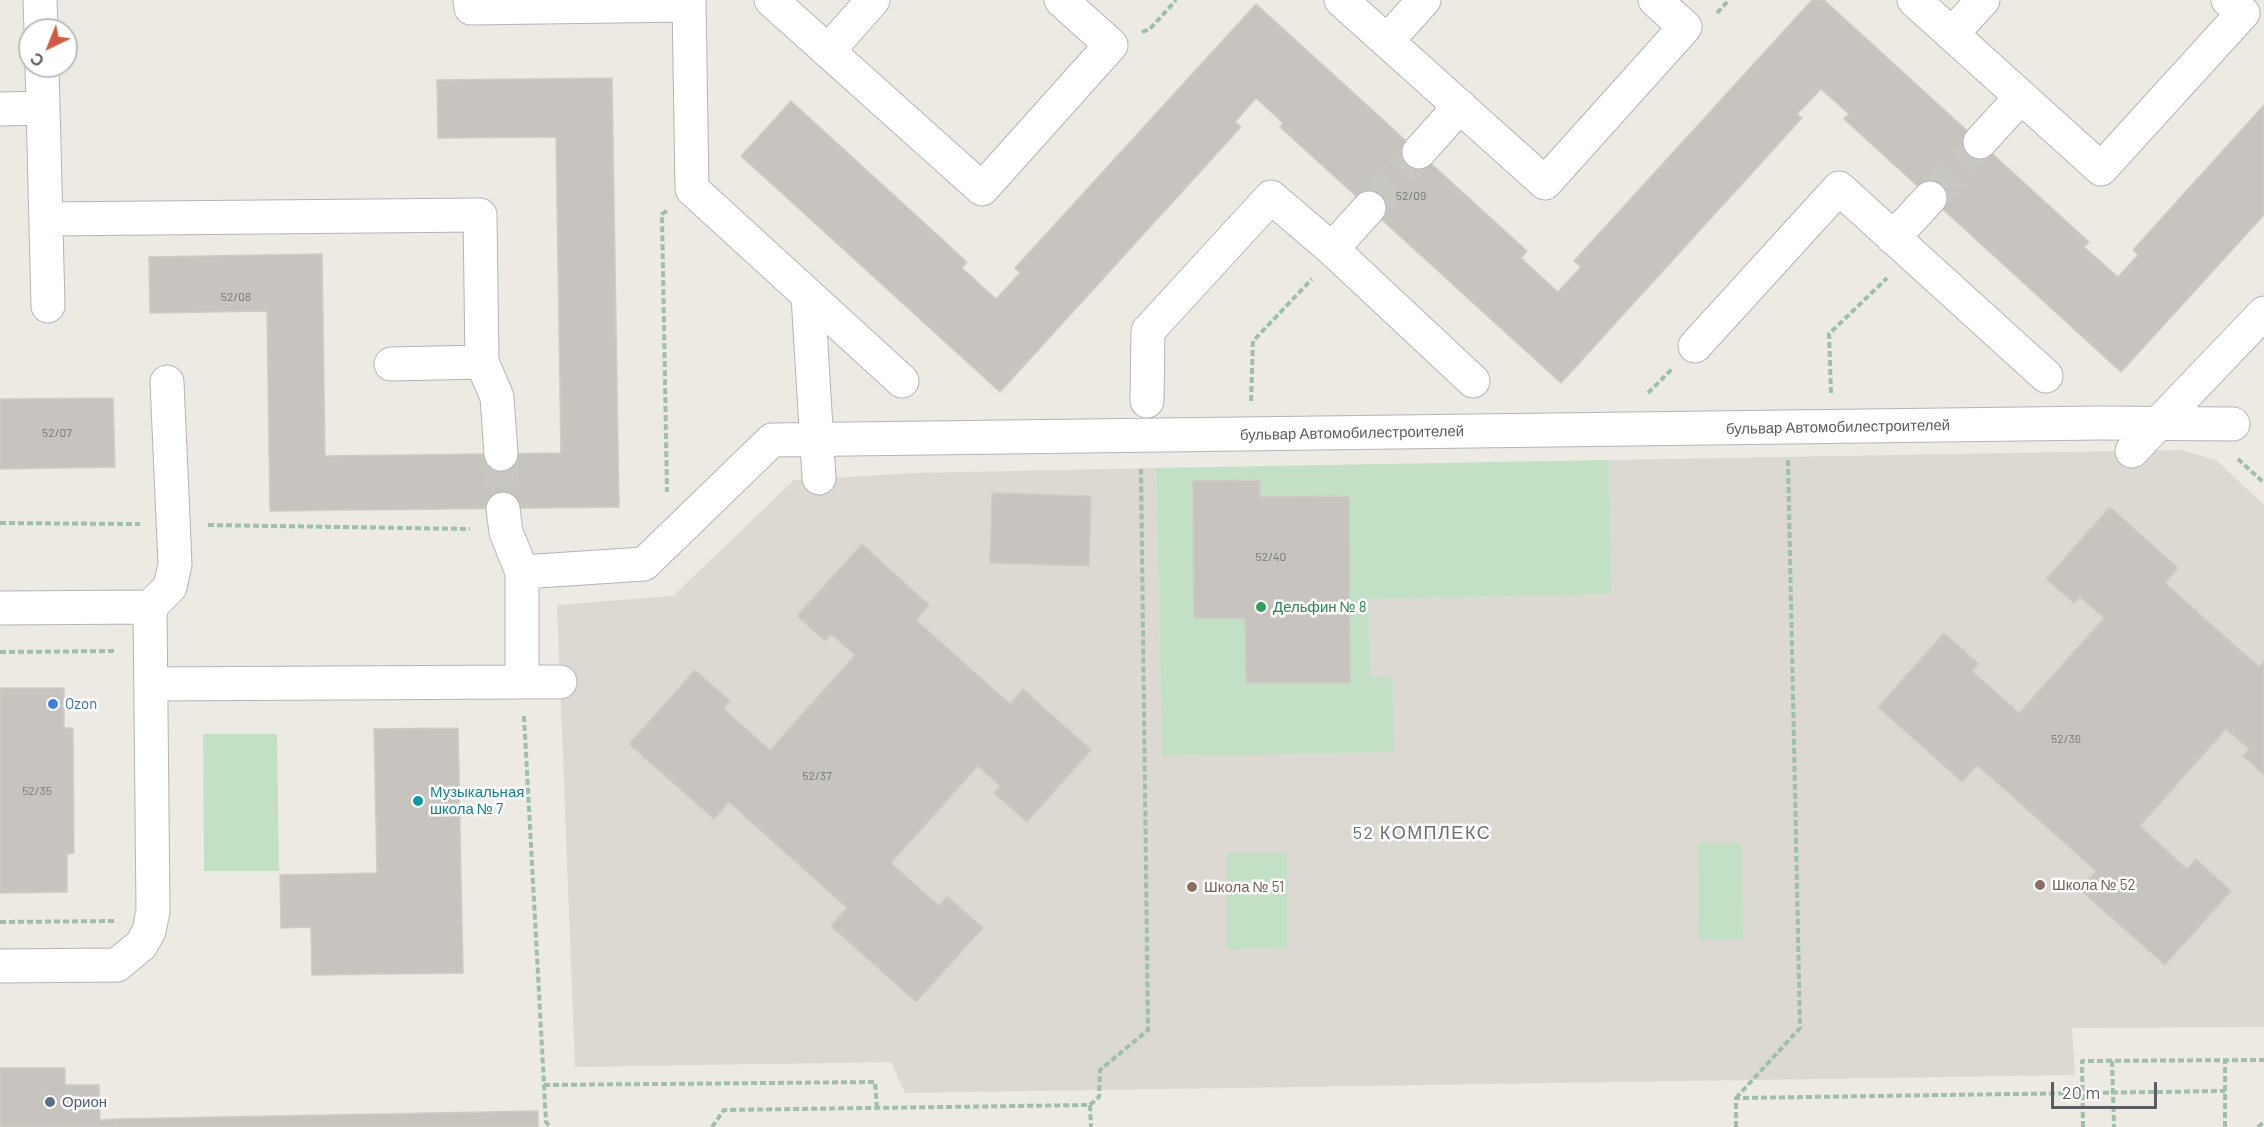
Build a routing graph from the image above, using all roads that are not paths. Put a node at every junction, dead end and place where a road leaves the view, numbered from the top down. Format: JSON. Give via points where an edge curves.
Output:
{"nodes":[{"id":1,"x":40,"y":0,"type":"edge"},
{"id":2,"x":470,"y":0,"type":"edge"},
{"id":3,"x":771,"y":0,"type":"edge"},
{"id":4,"x":873,"y":0,"type":"edge"},
{"id":5,"x":1061,"y":0,"type":"edge"},
{"id":6,"x":1341,"y":0,"type":"edge"},
{"id":7,"x":1424,"y":0,"type":"edge"},
{"id":8,"x":1654,"y":0,"type":"edge"},
{"id":9,"x":1914,"y":0,"type":"edge"},
{"id":10,"x":1983,"y":0,"type":"edge"},
{"id":11,"x":2228,"y":0,"type":"edge"},
{"id":12,"x":689,"y":2,"type":"edge"},
{"id":13,"x":41,"y":18,"type":"edge"},
{"id":14,"x":1952,"y":34,"type":"junction"},
{"id":15,"x":1387,"y":41,"type":"junction"},
{"id":16,"x":828,"y":51,"type":"junction"},
{"id":17,"x":42,"y":78,"type":"edge"},
{"id":18,"x":2021,"y":97,"type":"junction"},
{"id":19,"x":1460,"y":106,"type":"junction"},
{"id":20,"x":43,"y":108,"type":"junction"},
{"id":21,"x":0,"y":109,"type":"edge"},
{"id":22,"x":1980,"y":142,"type":"tunnel mouth"},
{"id":23,"x":1419,"y":152,"type":"tunnel mouth"},
{"id":24,"x":1930,"y":198,"type":"tunnel mouth"},
{"id":25,"x":1369,"y":208,"type":"tunnel mouth"},
{"id":26,"x":46,"y":219,"type":"junction"},
{"id":27,"x":1902,"y":246,"type":"junction"},
{"id":28,"x":1334,"y":251,"type":"junction"},
{"id":29,"x":808,"y":295,"type":"junction"},
{"id":30,"x":48,"y":306,"type":"dead end"},
{"id":31,"x":2264,"y":313,"type":"edge"},
{"id":32,"x":1695,"y":346,"type":"road end"},
{"id":33,"x":482,"y":362,"type":"junction"},
{"id":34,"x":391,"y":364,"type":"dead end"},
{"id":35,"x":2046,"y":376,"type":"dead end"},
{"id":36,"x":902,"y":381,"type":"dead end"},
{"id":37,"x":1473,"y":381,"type":"dead end"},
{"id":38,"x":167,"y":382,"type":"dead end"},
{"id":39,"x":1147,"y":401,"type":"dead end"},
{"id":40,"x":2159,"y":423,"type":"junction"},
{"id":41,"x":2233,"y":424,"type":"dead end"},
{"id":42,"x":816,"y":440,"type":"junction"},
{"id":43,"x":2132,"y":451,"type":"dead end"},
{"id":44,"x":501,"y":453,"type":"tunnel mouth"},
{"id":45,"x":819,"y":478,"type":"dead end"},
{"id":46,"x":504,"y":519,"type":"tunnel mouth"},
{"id":47,"x":522,"y":572,"type":"junction"},
{"id":48,"x":150,"y":607,"type":"junction"},
{"id":49,"x":0,"y":608,"type":"edge"},
{"id":50,"x":522,"y":682,"type":"junction"},
{"id":51,"x":560,"y":682,"type":"dead end"},
{"id":52,"x":151,"y":684,"type":"junction"},
{"id":53,"x":0,"y":966,"type":"edge"}],
"edges":[{"from":1,"to":13,"type":"street"},
{"from":2,"to":12,"type":"street","via":[[471,8]]},
{"from":3,"to":16,"type":"street"},
{"from":4,"to":16,"type":"street"},
{"from":5,"to":16,"type":"street","via":[[1111,45],[982,189]]},
{"from":6,"to":15,"type":"street"},
{"from":7,"to":15,"type":"street"},
{"from":8,"to":19,"type":"street","via":[[1685,27],[1545,183]]},
{"from":9,"to":14,"type":"street"},
{"from":10,"to":14,"type":"street"},
{"from":11,"to":18,"type":"street","via":[[2242,13],[2101,169]]},
{"from":12,"to":29,"type":"street","via":[[692,189]]},
{"from":14,"to":18,"type":"street"},
{"from":15,"to":19,"type":"street"},
{"from":17,"to":20,"type":"street"},
{"from":18,"to":22,"type":"street"},
{"from":19,"to":23,"type":"street"},
{"from":20,"to":21,"type":"street"},
{"from":20,"to":26,"type":"street"},
{"from":24,"to":27,"type":"street"},
{"from":25,"to":28,"type":"street"},
{"from":26,"to":30,"type":"street"},
{"from":26,"to":33,"type":"street","via":[[480,215]]},
{"from":27,"to":32,"type":"street","via":[[1839,188]]},
{"from":27,"to":35,"type":"street"},
{"from":28,"to":37,"type":"street"},
{"from":28,"to":39,"type":"street","via":[[1271,197],[1148,331]]},
{"from":29,"to":36,"type":"street"},
{"from":29,"to":42,"type":"street"},
{"from":31,"to":40,"type":"street"},
{"from":33,"to":34,"type":"street"},
{"from":33,"to":44,"type":"street","via":[[497,397]]},
{"from":38,"to":48,"type":"street","via":[[173,578],[162,597]]},
{"from":40,"to":41,"type":"street","name":"бульвар Автомобилестроителей"},
{"from":40,"to":42,"type":"street","name":"бульвар Автомобилестроителей"},
{"from":40,"to":43,"type":"street"},
{"from":42,"to":45,"type":"street"},
{"from":42,"to":47,"type":"street","name":"бульвар Автомобилестроителей","via":[[771,441],[644,564]]},
{"from":46,"to":47,"type":"street"},
{"from":47,"to":50,"type":"street"},
{"from":48,"to":49,"type":"street"},
{"from":48,"to":52,"type":"street"},
{"from":50,"to":51,"type":"street"},
{"from":50,"to":52,"type":"street"},
{"from":52,"to":53,"type":"street","via":[[153,921],[141,945],[117,965]]}]}
